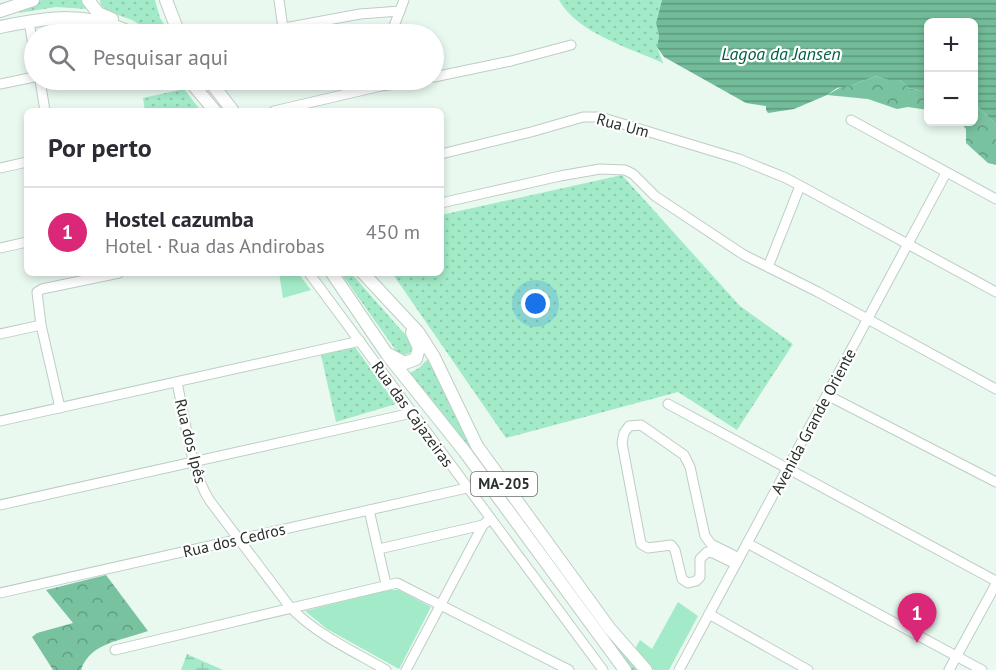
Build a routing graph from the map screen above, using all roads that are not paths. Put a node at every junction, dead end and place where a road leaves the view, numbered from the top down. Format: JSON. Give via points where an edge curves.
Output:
{"nodes":[{"id":1,"x":88,"y":0,"type":"edge"},
{"id":2,"x":165,"y":0,"type":"edge"},
{"id":3,"x":173,"y":0,"type":"edge"},
{"id":4,"x":279,"y":0,"type":"edge"},
{"id":5,"x":405,"y":0,"type":"edge"},
{"id":6,"x":28,"y":1,"type":"edge"},
{"id":7,"x":0,"y":11,"type":"edge"},
{"id":8,"x":400,"y":11,"type":"junction"},
{"id":9,"x":29,"y":21,"type":"junction"},
{"id":10,"x":29,"y":24,"type":"edge"},
{"id":11,"x":102,"y":24,"type":"edge"},
{"id":12,"x":122,"y":24,"type":"edge"},
{"id":13,"x":175,"y":24,"type":"edge"},
{"id":14,"x":177,"y":24,"type":"edge"},
{"id":15,"x":282,"y":24,"type":"edge"},
{"id":16,"x":305,"y":24,"type":"edge"},
{"id":17,"x":395,"y":24,"type":"edge"},
{"id":18,"x":0,"y":27,"type":"edge"},
{"id":19,"x":571,"y":45,"type":"dead end"},
{"id":20,"x":444,"y":75,"type":"edge"},
{"id":21,"x":24,"y":79,"type":"edge"},
{"id":22,"x":0,"y":84,"type":"edge"},
{"id":23,"x":42,"y":90,"type":"edge"},
{"id":24,"x":197,"y":90,"type":"edge"},
{"id":25,"x":217,"y":90,"type":"edge"},
{"id":26,"x":355,"y":90,"type":"edge"},
{"id":27,"x":45,"y":108,"type":"edge"},
{"id":28,"x":212,"y":108,"type":"edge"},
{"id":29,"x":231,"y":108,"type":"edge"},
{"id":30,"x":286,"y":108,"type":"edge"},
{"id":31,"x":851,"y":120,"type":"dead end"},
{"id":32,"x":444,"y":153,"type":"edge"},
{"id":33,"x":24,"y":163,"type":"edge"},
{"id":34,"x":0,"y":168,"type":"edge"},
{"id":35,"x":946,"y":173,"type":"junction"},
{"id":36,"x":800,"y":186,"type":"junction"},
{"id":37,"x":996,"y":199,"type":"edge"},
{"id":38,"x":444,"y":202,"type":"edge"},
{"id":39,"x":24,"y":243,"type":"edge"},
{"id":40,"x":908,"y":244,"type":"junction"},
{"id":41,"x":0,"y":248,"type":"edge"},
{"id":42,"x":768,"y":267,"type":"junction"},
{"id":43,"x":106,"y":276,"type":"edge"},
{"id":44,"x":311,"y":276,"type":"edge"},
{"id":45,"x":334,"y":276,"type":"edge"},
{"id":46,"x":366,"y":276,"type":"edge"},
{"id":47,"x":378,"y":290,"type":"junction"},
{"id":48,"x":996,"y":292,"type":"edge"},
{"id":49,"x":867,"y":320,"type":"junction"},
{"id":50,"x":41,"y":324,"type":"junction"},
{"id":51,"x":0,"y":334,"type":"edge"},
{"id":52,"x":360,"y":341,"type":"junction"},
{"id":53,"x":385,"y":350,"type":"junction"},
{"id":54,"x":177,"y":383,"type":"junction"},
{"id":55,"x":996,"y":389,"type":"edge"},
{"id":56,"x":827,"y":395,"type":"junction"},
{"id":57,"x":668,"y":404,"type":"dead end"},
{"id":58,"x":60,"y":408,"type":"junction"},
{"id":59,"x":412,"y":413,"type":"junction"},
{"id":60,"x":0,"y":421,"type":"edge"},
{"id":61,"x":195,"y":462,"type":"junction"},
{"id":62,"x":787,"y":468,"type":"junction"},
{"id":63,"x":996,"y":483,"type":"edge"},
{"id":64,"x":467,"y":488,"type":"junction"},
{"id":65,"x":0,"y":505,"type":"edge"},
{"id":66,"x":369,"y":510,"type":"junction"},
{"id":67,"x":487,"y":522,"type":"junction"},
{"id":68,"x":239,"y":539,"type":"junction"},
{"id":69,"x":747,"y":543,"type":"junction"},
{"id":70,"x":379,"y":549,"type":"junction"},
{"id":71,"x":737,"y":561,"type":"junction"},
{"id":72,"x":996,"y":582,"type":"edge"},
{"id":73,"x":386,"y":584,"type":"junction"},
{"id":74,"x":0,"y":593,"type":"edge"},
{"id":75,"x":441,"y":604,"type":"junction"},
{"id":76,"x":290,"y":607,"type":"junction"},
{"id":77,"x":709,"y":614,"type":"junction"},
{"id":78,"x":115,"y":650,"type":"dead end"},
{"id":79,"x":957,"y":656,"type":"junction"},
{"id":80,"x":623,"y":669,"type":"edge"},
{"id":81,"x":386,"y":670,"type":"edge"},
{"id":82,"x":406,"y":670,"type":"edge"},
{"id":83,"x":569,"y":670,"type":"edge"},
{"id":84,"x":603,"y":670,"type":"edge"},
{"id":85,"x":646,"y":670,"type":"edge"},
{"id":86,"x":679,"y":670,"type":"edge"},
{"id":87,"x":808,"y":670,"type":"edge"},
{"id":88,"x":949,"y":670,"type":"edge"},
{"id":89,"x":982,"y":670,"type":"edge"}],
"edges":[{"from":1,"to":12,"type":"main road","via":[[102,15]]},
{"from":2,"to":13,"type":"main road"},
{"from":3,"to":14,"type":"main road"},
{"from":4,"to":15,"type":"street"},
{"from":5,"to":8,"type":"street"},
{"from":6,"to":7,"type":"main road"},
{"from":8,"to":16,"type":"street"},
{"from":8,"to":17,"type":"street"},
{"from":9,"to":10,"type":"street"},
{"from":9,"to":11,"type":"main road","via":[[54,17]]},
{"from":9,"to":18,"type":"main road"},
{"from":19,"to":20,"type":"street"},
{"from":21,"to":22,"type":"street"},
{"from":23,"to":27,"type":"street"},
{"from":24,"to":28,"type":"main road"},
{"from":25,"to":29,"type":"main road"},
{"from":26,"to":30,"type":"street"},
{"from":31,"to":35,"type":"street"},
{"from":32,"to":36,"type":"street","name":"Rua Um","via":[[590,116],[739,159]]},
{"from":33,"to":34,"type":"street"},
{"from":35,"to":37,"type":"street"},
{"from":35,"to":40,"type":"street","name":"Avenida Grande Oriente"},
{"from":36,"to":40,"type":"street","name":"Rua Um"},
{"from":36,"to":42,"type":"street"},
{"from":38,"to":42,"type":"street","via":[[560,176],[611,168],[626,170],[697,226]]},
{"from":39,"to":41,"type":"street"},
{"from":40,"to":48,"type":"street","name":"Rua Um"},
{"from":40,"to":49,"type":"street","name":"Avenida Grande Oriente"},
{"from":42,"to":49,"type":"street"},
{"from":43,"to":50,"type":"street","via":[[39,291],[36,295]]},
{"from":44,"to":52,"type":"street","name":"Rua das Cajazeiras"},
{"from":45,"to":53,"type":"main road"},
{"from":46,"to":47,"type":"main road"},
{"from":47,"to":53,"type":"main road","via":[[413,335],[419,352],[414,361],[405,363]]},
{"from":47,"to":85,"type":"main road","number":"MA-205","via":[[418,332],[434,357],[477,446],[610,629]]},
{"from":49,"to":55,"type":"street"},
{"from":49,"to":56,"type":"street","name":"Avenida Grande Oriente"},
{"from":50,"to":51,"type":"street"},
{"from":50,"to":58,"type":"street"},
{"from":52,"to":54,"type":"street"},
{"from":52,"to":59,"type":"street","name":"Rua das Cajazeiras"},
{"from":53,"to":80,"type":"main road"},
{"from":54,"to":58,"type":"street"},
{"from":54,"to":61,"type":"street","name":"Rua dos Ipês"},
{"from":56,"to":62,"type":"street","name":"Avenida Grande Oriente"},
{"from":56,"to":63,"type":"street"},
{"from":57,"to":62,"type":"street"},
{"from":58,"to":60,"type":"street"},
{"from":59,"to":61,"type":"street"},
{"from":59,"to":64,"type":"street","name":"Rua das Cajazeiras"},
{"from":61,"to":65,"type":"street"},
{"from":61,"to":68,"type":"street","name":"Rua dos Ipês","via":[[205,494]]},
{"from":62,"to":69,"type":"street","name":"Avenida Grande Oriente"},
{"from":62,"to":72,"type":"street"},
{"from":64,"to":66,"type":"street","name":"Rua dos Cedros"},
{"from":64,"to":67,"type":"street","name":"Rua das Cajazeiras"},
{"from":66,"to":68,"type":"street","name":"Rua dos Cedros"},
{"from":66,"to":70,"type":"street"},
{"from":67,"to":70,"type":"street"},
{"from":67,"to":75,"type":"street"},
{"from":67,"to":84,"type":"street","name":"Rua das Cajazeiras"},
{"from":68,"to":74,"type":"street","name":"Rua dos Cedros"},
{"from":68,"to":76,"type":"street","name":"Rua dos Ipês"},
{"from":69,"to":71,"type":"street","name":"Avenida Grande Oriente"},
{"from":69,"to":79,"type":"street"},
{"from":70,"to":73,"type":"street"},
{"from":71,"to":71,"type":"street","via":[[705,536],[686,458],[641,425],[629,426],[622,443],[641,544],[648,548],[671,545],[682,579],[688,583],[700,577],[700,560],[707,552]]},
{"from":71,"to":77,"type":"street","name":"Avenida Grande Oriente"},
{"from":72,"to":79,"type":"street"},
{"from":73,"to":75,"type":"street","via":[[404,585]]},
{"from":73,"to":76,"type":"street"},
{"from":75,"to":82,"type":"street"},
{"from":75,"to":83,"type":"street"},
{"from":76,"to":78,"type":"street"},
{"from":76,"to":81,"type":"street","name":"Rua dos Ipês","via":[[328,638]]},
{"from":77,"to":86,"type":"street","name":"Avenida Grande Oriente"},
{"from":77,"to":87,"type":"street"},
{"from":79,"to":88,"type":"street"},
{"from":79,"to":89,"type":"street"}]}
